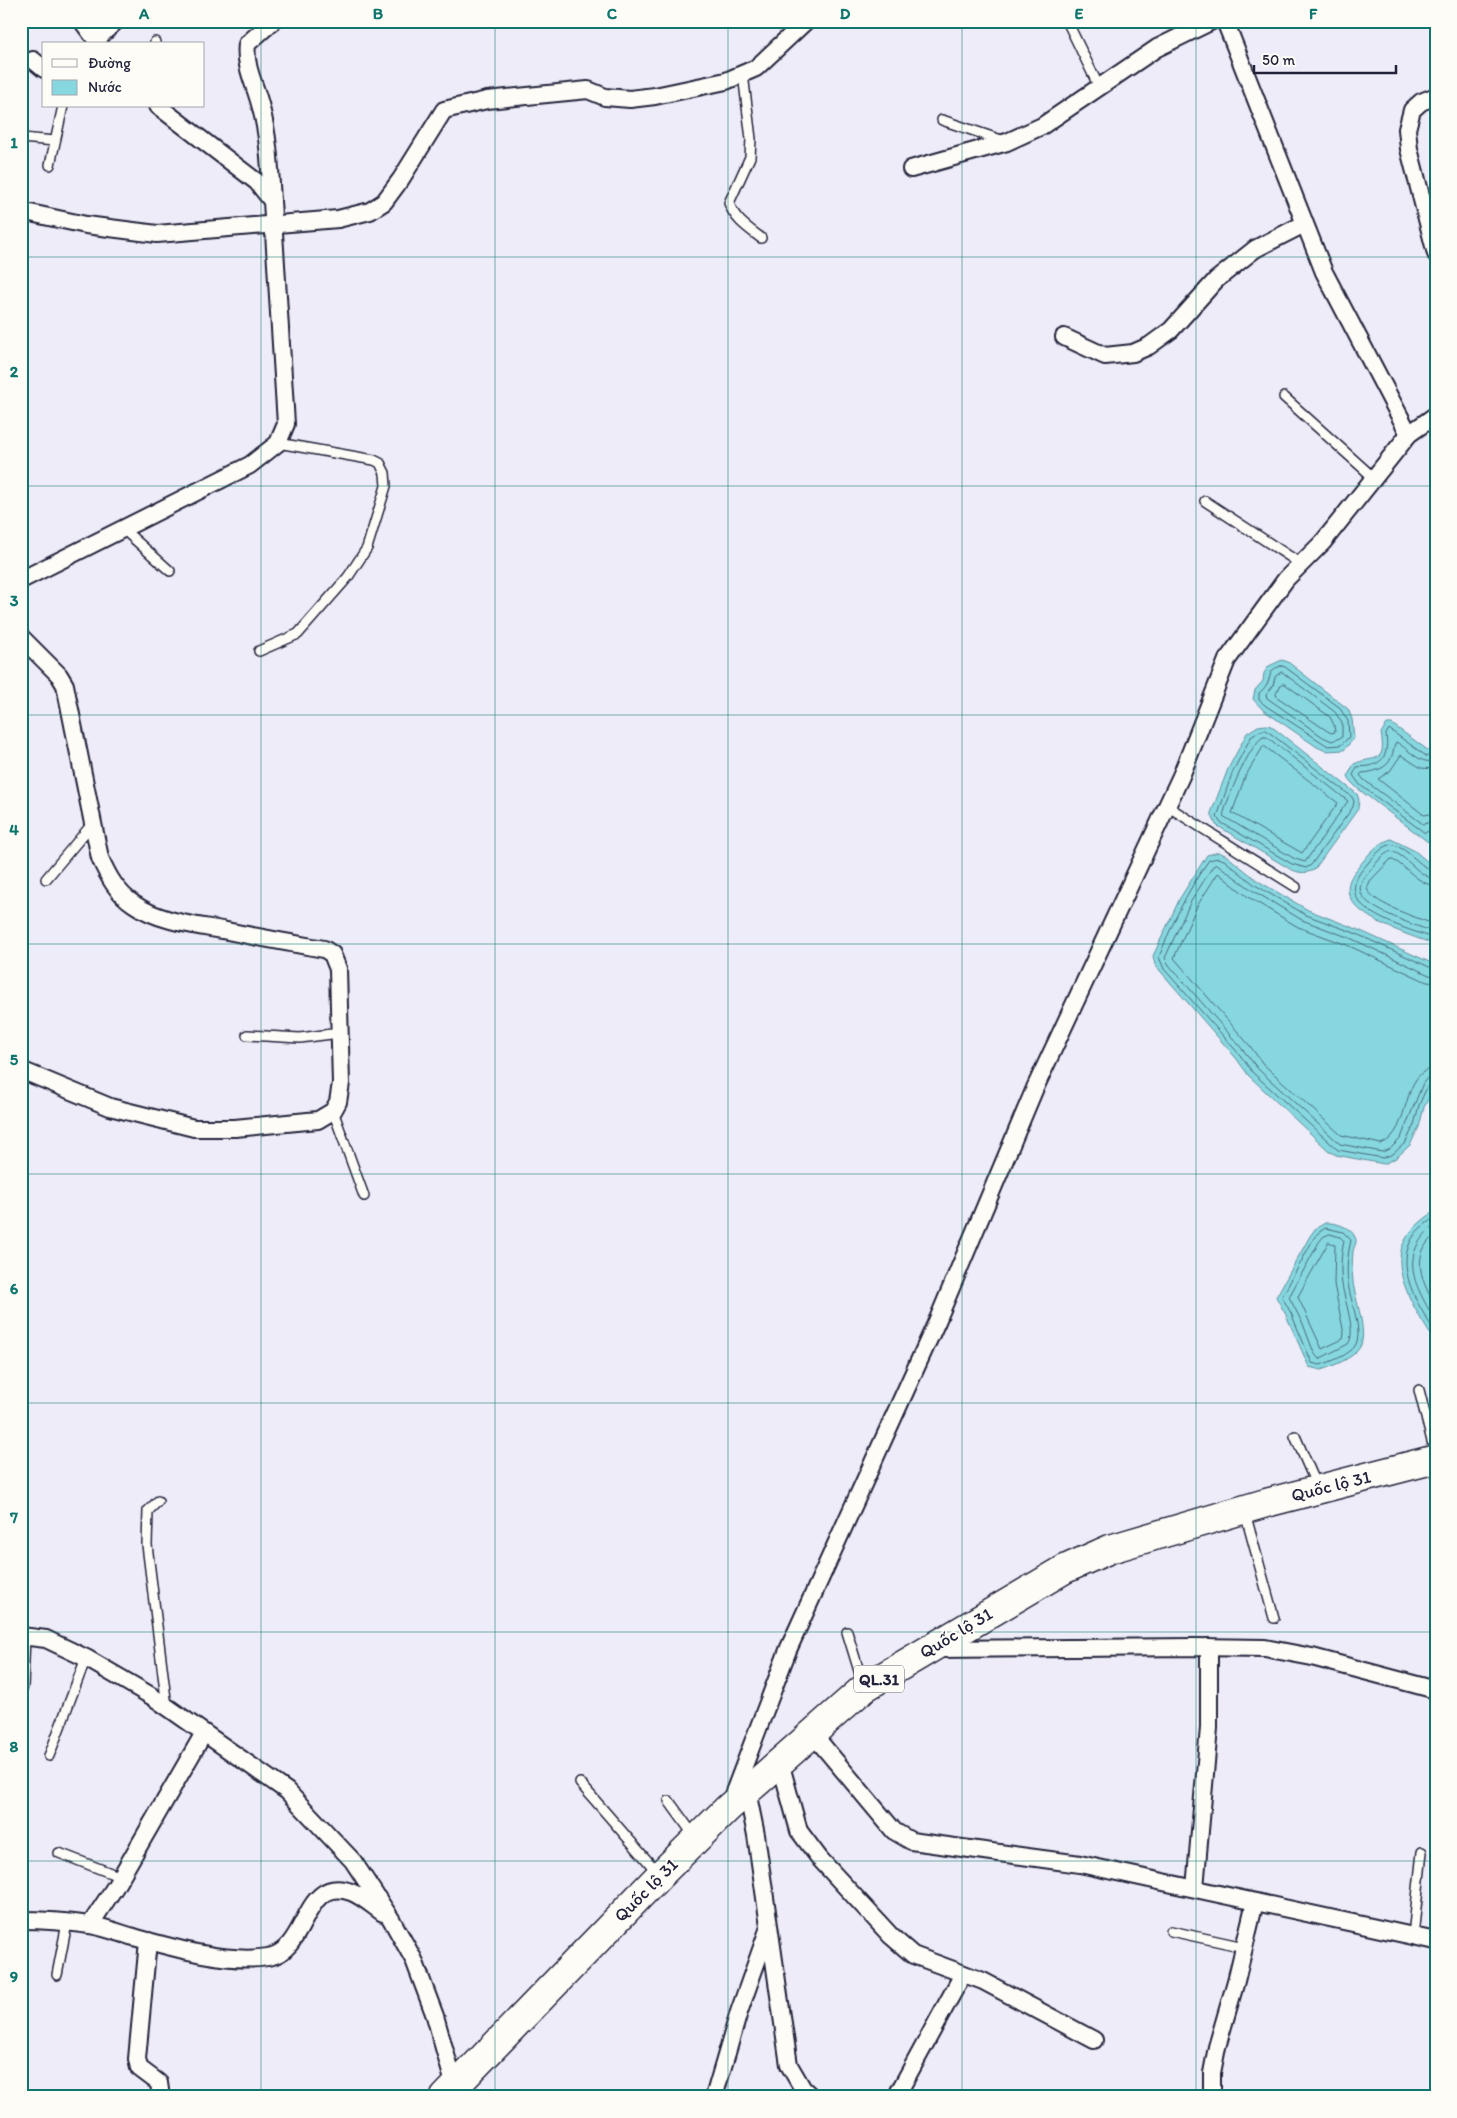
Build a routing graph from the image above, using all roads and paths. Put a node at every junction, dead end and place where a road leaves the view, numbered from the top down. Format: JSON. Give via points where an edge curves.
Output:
{"nodes":[{"id":1,"x":82,"y":21,"type":"edge"},
{"id":2,"x":116,"y":21,"type":"edge"},
{"id":3,"x":273,"y":21,"type":"edge"},
{"id":4,"x":806,"y":21,"type":"edge"},
{"id":5,"x":1067,"y":21,"type":"edge"},
{"id":6,"x":1225,"y":23,"type":"edge"},
{"id":7,"x":99,"y":35,"type":"edge"},
{"id":8,"x":743,"y":74,"type":"junction"},
{"id":9,"x":1100,"y":87,"type":"junction"},
{"id":10,"x":1436,"y":96,"type":"edge"},
{"id":11,"x":63,"y":108,"type":"edge"},
{"id":12,"x":163,"y":108,"type":"edge"},
{"id":13,"x":942,"y":120,"type":"dead end"},
{"id":14,"x":21,"y":138,"type":"edge"},
{"id":15,"x":55,"y":141,"type":"junction"},
{"id":16,"x":1006,"y":142,"type":"junction"},
{"id":17,"x":50,"y":165,"type":"dead end"},
{"id":18,"x":911,"y":169,"type":"dead end"},
{"id":19,"x":272,"y":201,"type":"junction"},
{"id":20,"x":21,"y":212,"type":"edge"},
{"id":21,"x":274,"y":223,"type":"junction"},
{"id":22,"x":1304,"y":224,"type":"junction"},
{"id":23,"x":760,"y":238,"type":"dead end"},
{"id":24,"x":1436,"y":254,"type":"edge"},
{"id":25,"x":1064,"y":337,"type":"dead end"},
{"id":26,"x":1284,"y":397,"type":"dead end"},
{"id":27,"x":1436,"y":415,"type":"edge"},
{"id":28,"x":1409,"y":434,"type":"junction"},
{"id":29,"x":278,"y":443,"type":"junction"},
{"id":30,"x":1374,"y":478,"type":"junction"},
{"id":31,"x":1205,"y":502,"type":"dead end"},
{"id":32,"x":123,"y":529,"type":"junction"},
{"id":33,"x":1301,"y":564,"type":"junction"},
{"id":34,"x":170,"y":571,"type":"dead end"},
{"id":35,"x":21,"y":580,"type":"edge"},
{"id":36,"x":21,"y":637,"type":"edge"},
{"id":37,"x":260,"y":651,"type":"dead end"},
{"id":38,"x":1167,"y":806,"type":"junction"},
{"id":39,"x":93,"y":823,"type":"junction"},
{"id":40,"x":46,"y":879,"type":"dead end"},
{"id":41,"x":1296,"y":887,"type":"dead end"},
{"id":42,"x":339,"y":1033,"type":"junction"},
{"id":43,"x":247,"y":1035,"type":"dead end"},
{"id":44,"x":21,"y":1070,"type":"edge"},
{"id":45,"x":332,"y":1111,"type":"junction"},
{"id":46,"x":364,"y":1196,"type":"dead end"},
{"id":47,"x":1420,"y":1390,"type":"dead end"},
{"id":48,"x":1295,"y":1436,"type":"dead end"},
{"id":49,"x":1436,"y":1458,"type":"edge"},
{"id":50,"x":1319,"y":1489,"type":"junction"},
{"id":51,"x":158,"y":1500,"type":"dead end"},
{"id":52,"x":1244,"y":1510,"type":"junction"},
{"id":53,"x":1274,"y":1618,"type":"dead end"},
{"id":54,"x":846,"y":1632,"type":"dead end"},
{"id":55,"x":23,"y":1636,"type":"edge"},
{"id":56,"x":1209,"y":1647,"type":"junction"},
{"id":57,"x":928,"y":1649,"type":"junction"},
{"id":58,"x":86,"y":1658,"type":"junction"},
{"id":59,"x":23,"y":1687,"type":"dead end"},
{"id":60,"x":864,"y":1688,"type":"junction"},
{"id":61,"x":1436,"y":1690,"type":"edge"},
{"id":62,"x":167,"y":1708,"type":"junction"},
{"id":63,"x":204,"y":1733,"type":"junction"},
{"id":64,"x":812,"y":1733,"type":"junction"},
{"id":65,"x":49,"y":1756,"type":"dead end"},
{"id":66,"x":780,"y":1762,"type":"junction"},
{"id":67,"x":580,"y":1783,"type":"dead end"},
{"id":68,"x":737,"y":1799,"type":"junction"},
{"id":69,"x":669,"y":1801,"type":"dead end"},
{"id":70,"x":696,"y":1839,"type":"junction"},
{"id":71,"x":1422,"y":1852,"type":"dead end"},
{"id":72,"x":59,"y":1853,"type":"dead end"},
{"id":73,"x":660,"y":1875,"type":"junction"},
{"id":74,"x":121,"y":1877,"type":"junction"},
{"id":75,"x":1195,"y":1888,"type":"junction"},
{"id":76,"x":1254,"y":1902,"type":"junction"},
{"id":77,"x":391,"y":1919,"type":"junction"},
{"id":78,"x":21,"y":1920,"type":"edge"},
{"id":79,"x":67,"y":1923,"type":"junction"},
{"id":80,"x":90,"y":1925,"type":"junction"},
{"id":81,"x":768,"y":1928,"type":"junction"},
{"id":82,"x":1171,"y":1931,"type":"dead end"},
{"id":83,"x":1413,"y":1936,"type":"junction"},
{"id":84,"x":148,"y":1941,"type":"junction"},
{"id":85,"x":1436,"y":1941,"type":"edge"},
{"id":86,"x":1244,"y":1947,"type":"junction"},
{"id":87,"x":963,"y":1974,"type":"junction"},
{"id":88,"x":57,"y":1975,"type":"dead end"},
{"id":89,"x":1094,"y":2040,"type":"dead end"},
{"id":90,"x":450,"y":2092,"type":"edge"},
{"id":91,"x":811,"y":2096,"type":"edge"},
{"id":92,"x":161,"y":2097,"type":"edge"},
{"id":93,"x":714,"y":2097,"type":"edge"},
{"id":94,"x":896,"y":2097,"type":"edge"},
{"id":95,"x":1212,"y":2097,"type":"edge"}],
"edges":[{"from":1,"to":7,"type":"street"},
{"from":2,"to":7,"type":"street"},
{"from":3,"to":19,"type":"street","via":[[247,44],[246,55],[268,140]]},
{"from":4,"to":8,"type":"street","via":[[756,68]]},
{"from":5,"to":9,"type":"lane"},
{"from":6,"to":9,"type":"street","via":[[1157,48]]},
{"from":6,"to":22,"type":"street"},
{"from":8,"to":21,"type":"street","via":[[726,81],[656,96],[605,97],[588,90],[487,100],[444,110],[384,202],[370,211],[338,219]]},
{"from":8,"to":23,"type":"lane","via":[[751,139],[750,157],[729,203],[742,223]]},
{"from":9,"to":16,"type":"street","via":[[1042,126]]},
{"from":10,"to":24,"type":"street","via":[[1412,110],[1407,129],[1409,149]]},
{"from":11,"to":15,"type":"lane"},
{"from":12,"to":19,"type":"street","via":[[257,182]]},
{"from":13,"to":16,"type":"lane"},
{"from":14,"to":15,"type":"lane"},
{"from":15,"to":17,"type":"lane"},
{"from":16,"to":18,"type":"street"},
{"from":19,"to":21,"type":"street"},
{"from":20,"to":21,"type":"street","via":[[157,234]]},
{"from":21,"to":29,"type":"street","via":[[286,424]]},
{"from":22,"to":25,"type":"street","via":[[1255,249],[1216,280],[1170,330],[1149,346],[1132,353],[1105,356]]},
{"from":22,"to":28,"type":"street","via":[[1324,272]]},
{"from":26,"to":30,"type":"lane"},
{"from":27,"to":28,"type":"street"},
{"from":28,"to":30,"type":"street"},
{"from":29,"to":32,"type":"street","via":[[250,465]]},
{"from":29,"to":37,"type":"lane","via":[[374,460],[380,463],[385,473],[386,486],[367,548],[348,577],[298,634]]},
{"from":30,"to":33,"type":"street","via":[[1323,542]]},
{"from":31,"to":33,"type":"lane"},
{"from":32,"to":34,"type":"lane"},
{"from":32,"to":35,"type":"street"},
{"from":33,"to":38,"type":"street","via":[[1286,579],[1227,660]]},
{"from":36,"to":39,"type":"street","via":[[66,685]]},
{"from":38,"to":41,"type":"lane"},
{"from":38,"to":68,"type":"street","via":[[1035,1088],[938,1319],[788,1650]]},
{"from":39,"to":40,"type":"lane"},
{"from":39,"to":42,"type":"street","via":[[100,858],[110,880],[134,905],[187,924],[324,949],[332,954],[338,969]]},
{"from":42,"to":43,"type":"lane","via":[[300,1038]]},
{"from":42,"to":45,"type":"street","via":[[341,1083],[338,1102]]},
{"from":44,"to":45,"type":"street","via":[[110,1107],[194,1128],[235,1128],[318,1120]]},
{"from":45,"to":46,"type":"lane"},
{"from":47,"to":49,"type":"lane"},
{"from":48,"to":50,"type":"lane"},
{"from":49,"to":50,"type":"highway","name":"Quốc lộ 31","number":"QL.31"},
{"from":50,"to":52,"type":"highway","name":"Quốc lộ 31","number":"QL.31"},
{"from":51,"to":62,"type":"lane","via":[[148,1511],[147,1545]]},
{"from":52,"to":53,"type":"lane"},
{"from":52,"to":57,"type":"highway","name":"Quốc lộ 31","number":"QL.31","via":[[1110,1548],[1065,1569]]},
{"from":54,"to":60,"type":"lane"},
{"from":55,"to":58,"type":"street","via":[[46,1639]]},
{"from":55,"to":59,"type":"lane"},
{"from":56,"to":57,"type":"street"},
{"from":56,"to":61,"type":"street","via":[[1265,1648]]},
{"from":56,"to":75,"type":"street","via":[[1209,1728]]},
{"from":57,"to":60,"type":"highway","name":"Quốc lộ 31","number":"QL.31"},
{"from":58,"to":62,"type":"street"},
{"from":58,"to":65,"type":"lane"},
{"from":60,"to":64,"type":"highway","name":"Quốc lộ 31","number":"QL.31"},
{"from":62,"to":63,"type":"street"},
{"from":63,"to":74,"type":"street"},
{"from":63,"to":77,"type":"street","via":[[287,1791],[352,1861]]},
{"from":64,"to":66,"type":"highway","name":"Quốc lộ 31","number":"QL.31"},
{"from":64,"to":75,"type":"street","via":[[894,1831],[911,1842],[1080,1864]]},
{"from":66,"to":68,"type":"highway","name":"Quốc lộ 31","number":"QL.31"},
{"from":66,"to":87,"type":"street","via":[[799,1831],[820,1859],[890,1936],[913,1955]]},
{"from":67,"to":73,"type":"lane"},
{"from":68,"to":70,"type":"highway","name":"Quốc lộ 31","number":"QL.31"},
{"from":68,"to":81,"type":"street","via":[[756,1835]]},
{"from":69,"to":70,"type":"lane"},
{"from":70,"to":73,"type":"highway","name":"Quốc lộ 31","number":"QL.31"},
{"from":71,"to":83,"type":"lane"},
{"from":72,"to":74,"type":"lane"},
{"from":73,"to":90,"type":"highway","name":"Quốc lộ 31","number":"QL.31"},
{"from":74,"to":80,"type":"street"},
{"from":75,"to":76,"type":"street"},
{"from":76,"to":83,"type":"street"},
{"from":76,"to":86,"type":"street"},
{"from":77,"to":84,"type":"street","via":[[354,1892],[339,1888],[328,1889],[318,1897],[286,1950],[268,1958],[238,1958],[171,1948]]},
{"from":77,"to":90,"type":"street","via":[[414,1960],[435,2016]]},
{"from":78,"to":79,"type":"street"},
{"from":79,"to":80,"type":"street"},
{"from":79,"to":88,"type":"lane"},
{"from":80,"to":84,"type":"street"},
{"from":81,"to":91,"type":"street","via":[[789,2064],[803,2089]]},
{"from":81,"to":93,"type":"street"},
{"from":82,"to":86,"type":"lane"},
{"from":83,"to":85,"type":"street"},
{"from":84,"to":92,"type":"street","via":[[137,2059],[139,2068],[159,2084]]},
{"from":86,"to":95,"type":"street","via":[[1217,2047]]},
{"from":87,"to":89,"type":"street","via":[[983,1981]]},
{"from":87,"to":94,"type":"street"}]}
